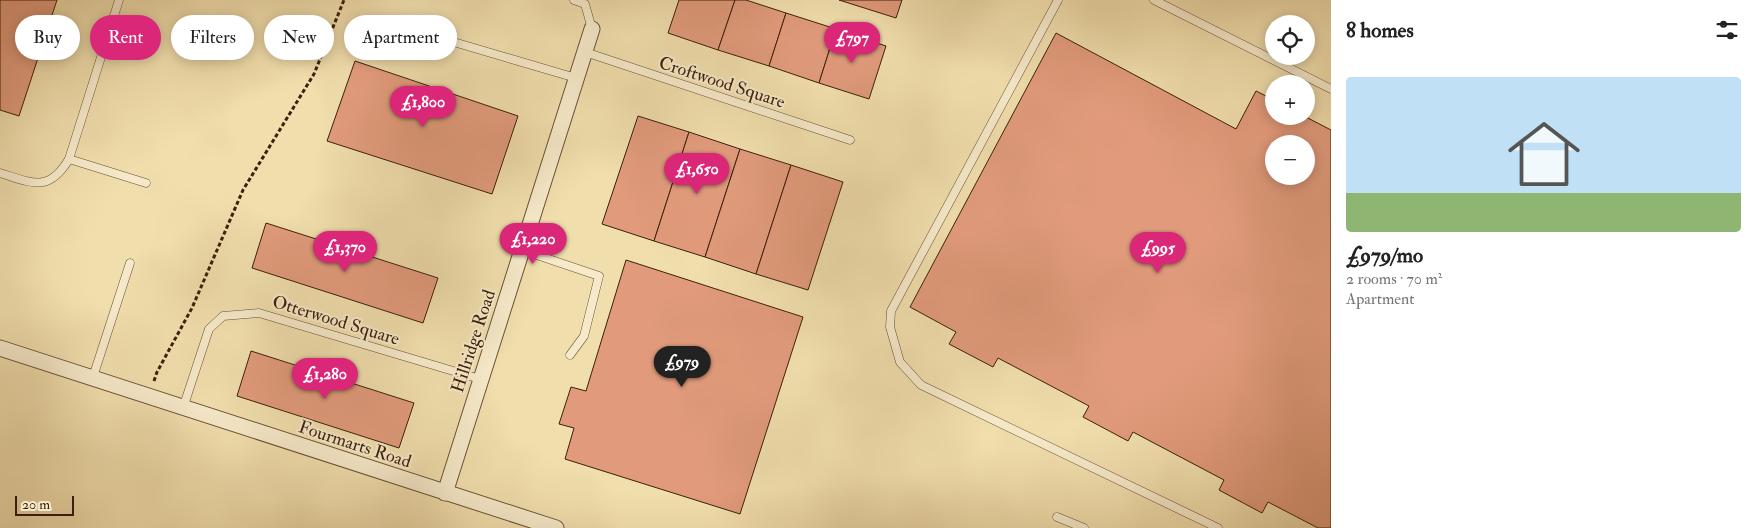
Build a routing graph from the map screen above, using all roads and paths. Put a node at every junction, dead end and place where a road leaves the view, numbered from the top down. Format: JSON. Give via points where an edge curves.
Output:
{"nodes":[{"id":1,"x":119,"y":0,"type":"edge"},
{"id":2,"x":344,"y":0,"type":"edge"},
{"id":3,"x":574,"y":0,"type":"edge"},
{"id":4,"x":1058,"y":0,"type":"edge"},
{"id":5,"x":1154,"y":0,"type":"edge"},
{"id":6,"x":592,"y":29,"type":"joint"},
{"id":7,"x":457,"y":43,"type":"edge"},
{"id":8,"x":585,"y":52,"type":"junction"},
{"id":9,"x":576,"y":78,"type":"junction"},
{"id":10,"x":1331,"y":89,"type":"edge"},
{"id":11,"x":850,"y":140,"type":"dead end"},
{"id":12,"x":69,"y":159,"type":"junction"},
{"id":13,"x":0,"y":173,"type":"edge"},
{"id":14,"x":146,"y":183,"type":"dead end"},
{"id":15,"x":522,"y":250,"type":"junction"},
{"id":16,"x":130,"y":263,"type":"dead end"},
{"id":17,"x":0,"y":348,"type":"edge"},
{"id":18,"x":570,"y":355,"type":"dead end"},
{"id":19,"x":93,"y":377,"type":"junction"},
{"id":20,"x":480,"y":379,"type":"junction"},
{"id":21,"x":149,"y":396,"type":"junction"},
{"id":22,"x":183,"y":408,"type":"junction"},
{"id":23,"x":445,"y":493,"type":"junction"},
{"id":24,"x":1057,"y":516,"type":"dead end"},
{"id":25,"x":556,"y":528,"type":"edge"},
{"id":26,"x":1084,"y":528,"type":"edge"},
{"id":27,"x":1218,"y":528,"type":"edge"}],
"edges":[{"from":1,"to":12,"type":"lane"},
{"from":2,"to":21,"type":"path","via":[[314,74],[244,190],[192,308],[157,372]]},
{"from":3,"to":6,"type":"lane","via":[[585,4]]},
{"from":4,"to":27,"type":"lane","via":[[891,311],[890,327],[900,362],[921,385]]},
{"from":5,"to":10,"type":"lane"},
{"from":6,"to":8,"type":"street","name":"Hillridge Road"},
{"from":7,"to":9,"type":"lane"},
{"from":8,"to":9,"type":"street","name":"Hillridge Road"},
{"from":8,"to":11,"type":"lane","name":"Croftwood Square"},
{"from":9,"to":15,"type":"street","name":"Hillridge Road"},
{"from":12,"to":13,"type":"lane","via":[[56,177],[48,181],[36,183]]},
{"from":12,"to":14,"type":"lane"},
{"from":15,"to":18,"type":"lane","via":[[599,276],[584,336]]},
{"from":15,"to":20,"type":"street","name":"Hillridge Road"},
{"from":16,"to":19,"type":"lane"},
{"from":17,"to":19,"type":"street","name":"Fourmarts Road"},
{"from":19,"to":21,"type":"street","name":"Fourmarts Road"},
{"from":20,"to":22,"type":"lane","name":"Otterwood Square","via":[[259,313],[223,316],[209,329]]},
{"from":20,"to":23,"type":"street","name":"Hillridge Road"},
{"from":21,"to":22,"type":"street","name":"Fourmarts Road"},
{"from":22,"to":23,"type":"street","name":"Fourmarts Road"},
{"from":23,"to":25,"type":"street","name":"Fourmarts Road"},
{"from":24,"to":26,"type":"lane"}]}
